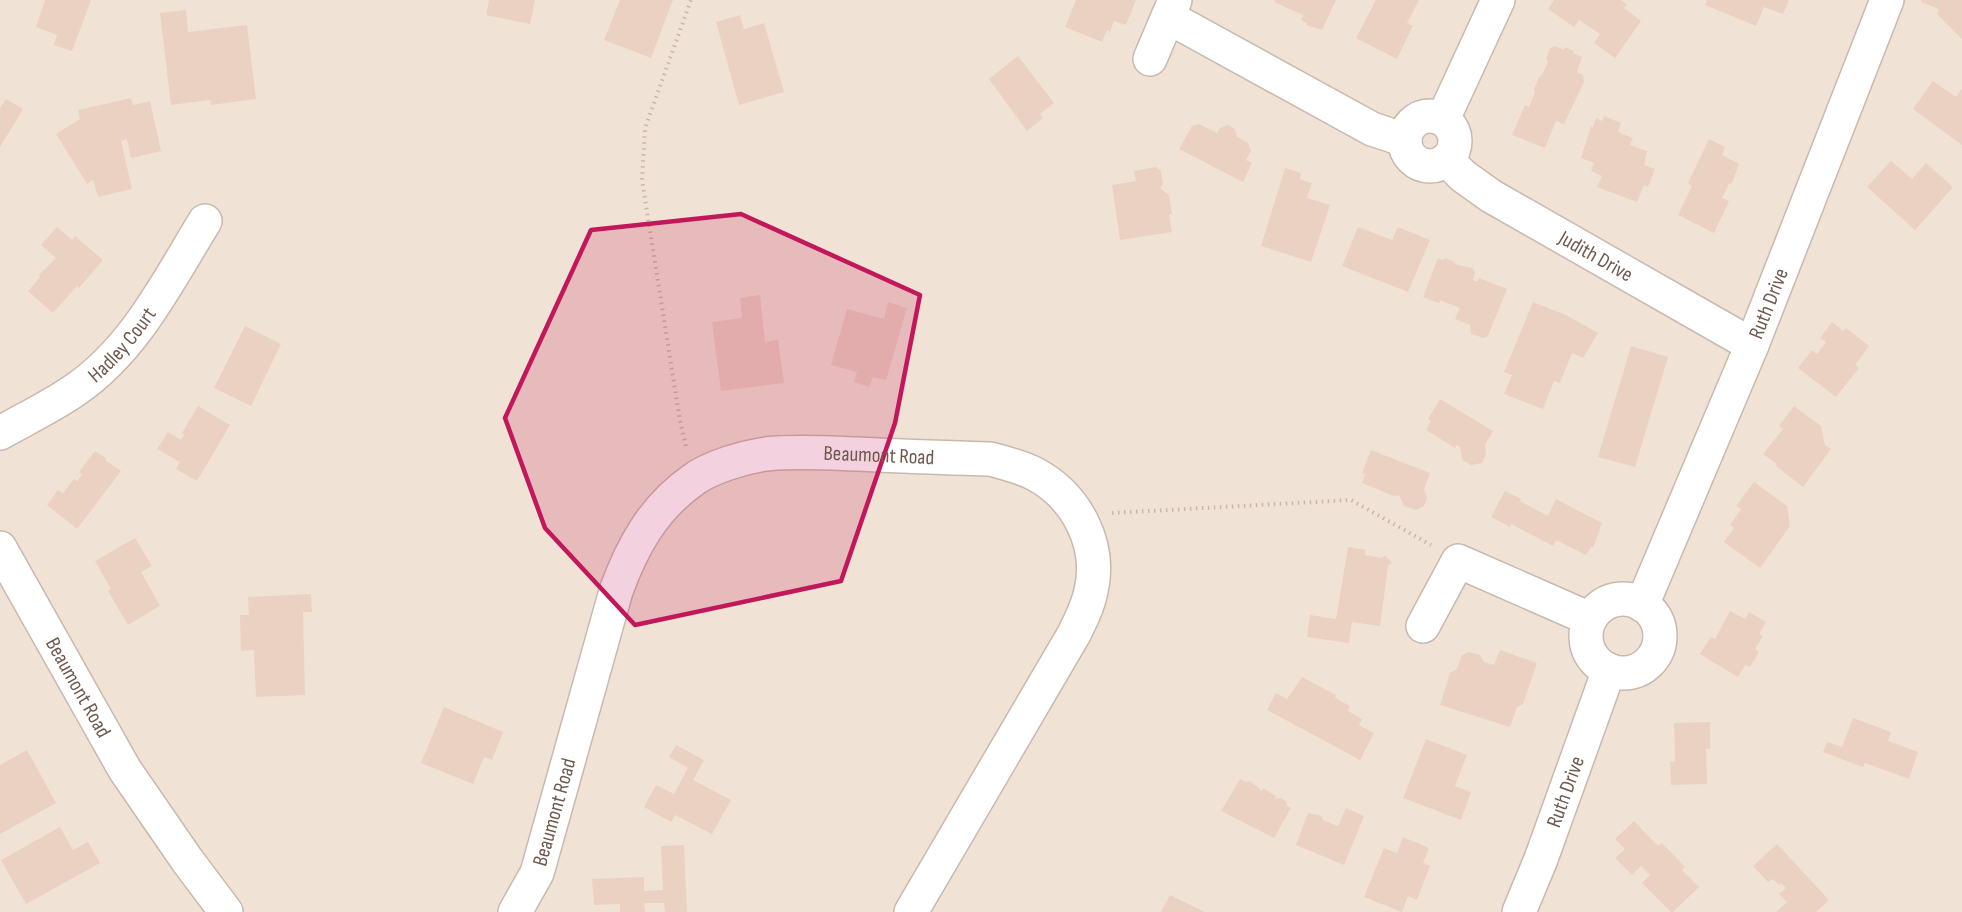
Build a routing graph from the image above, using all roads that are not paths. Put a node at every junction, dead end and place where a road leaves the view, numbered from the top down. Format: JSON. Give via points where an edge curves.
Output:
{"nodes":[{"id":1,"x":1498,"y":0,"type":"edge"},
{"id":2,"x":1887,"y":0,"type":"edge"},
{"id":3,"x":1172,"y":8,"type":"edge"},
{"id":4,"x":1150,"y":59,"type":"dead end"},
{"id":5,"x":1443,"y":119,"type":"junction"},
{"id":6,"x":1405,"y":140,"type":"junction"},
{"id":7,"x":1447,"y":160,"type":"junction"},
{"id":8,"x":205,"y":221,"type":"dead end"},
{"id":9,"x":1752,"y":345,"type":"junction"},
{"id":10,"x":0,"y":433,"type":"edge"},
{"id":11,"x":0,"y":548,"type":"edge"},
{"id":12,"x":1642,"y":605,"type":"junction"},
{"id":13,"x":1590,"y":619,"type":"junction"},
{"id":14,"x":1423,"y":626,"type":"dead end"},
{"id":15,"x":1609,"y":670,"type":"junction"},
{"id":16,"x":226,"y":912,"type":"edge"},
{"id":17,"x":516,"y":912,"type":"edge"},
{"id":18,"x":911,"y":912,"type":"edge"},
{"id":19,"x":1519,"y":912,"type":"edge"}],
"edges":[{"from":1,"to":5,"type":"street"},
{"from":2,"to":9,"type":"street","name":"Ruth Drive"},
{"from":3,"to":4,"type":"street"},
{"from":3,"to":6,"type":"street","via":[[1372,129]]},
{"from":5,"to":6,"type":"street","via":[[1422,117],[1410,126]]},
{"from":5,"to":7,"type":"street","via":[[1456,138]]},
{"from":6,"to":7,"type":"street","via":[[1409,154],[1419,164],[1434,166]]},
{"from":7,"to":9,"type":"street","name":"Judith Drive","via":[[1491,196]]},
{"from":8,"to":10,"type":"street","name":"Hadley Court","via":[[148,314],[106,364],[76,390]]},
{"from":9,"to":12,"type":"street","name":"Ruth Drive"},
{"from":11,"to":16,"type":"street","name":"Beaumont Road","via":[[125,770]]},
{"from":12,"to":13,"type":"street","via":[[1631,600],[1607,602]]},
{"from":12,"to":15,"type":"street","via":[[1658,623],[1660,634],[1653,658],[1633,671]]},
{"from":13,"to":14,"type":"street","via":[[1458,561]]},
{"from":13,"to":15,"type":"street","via":[[1586,643],[1599,664]]},
{"from":15,"to":19,"type":"street","name":"Ruth Drive"},
{"from":17,"to":18,"type":"street","name":"Beaumont Road","via":[[537,873],[628,558],[666,503],[694,478],[766,454],[990,459],[1036,475],[1060,492],[1080,515],[1090,538],[1092,588],[1074,634]]}]}
